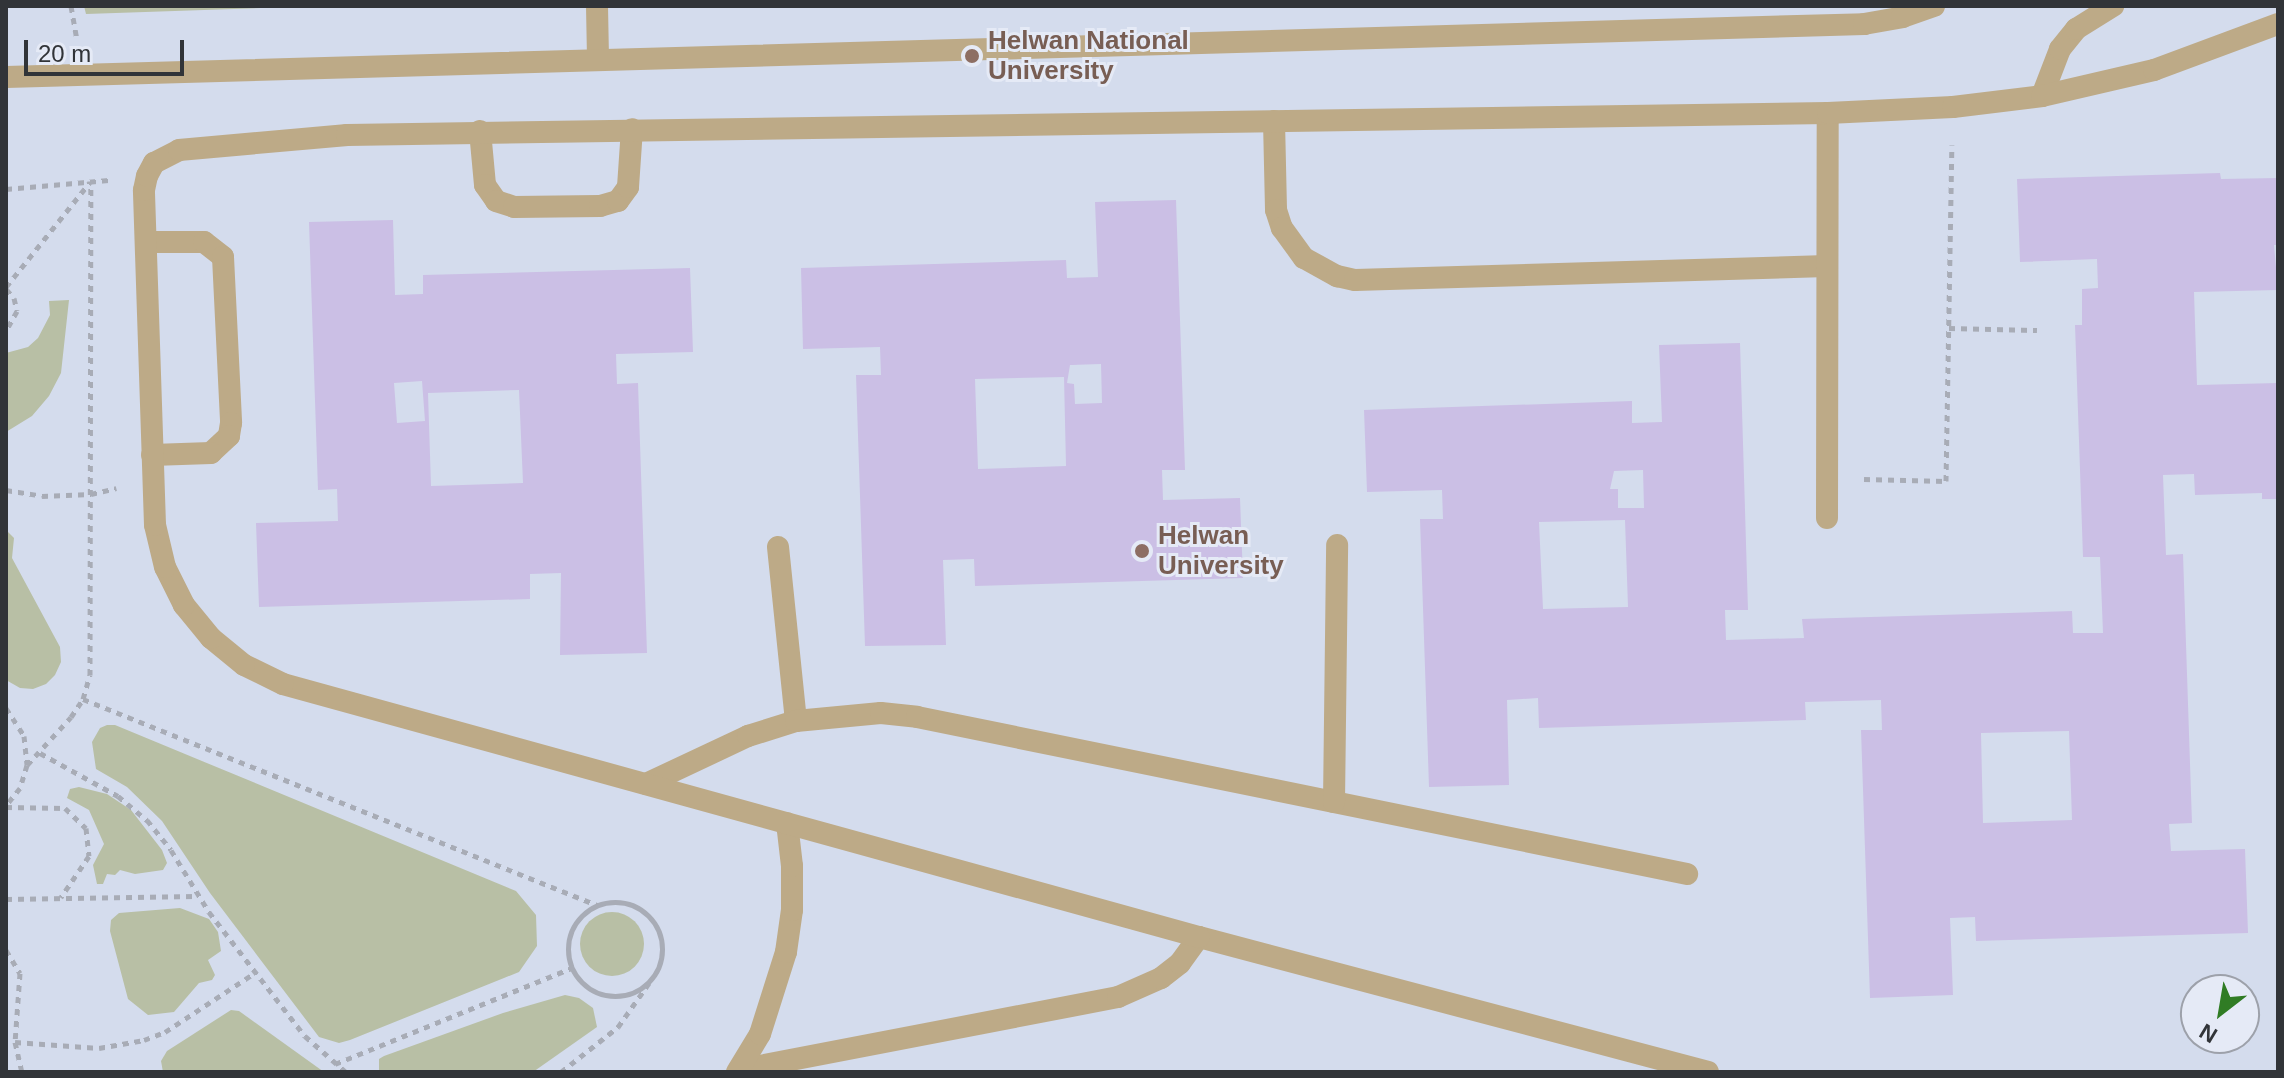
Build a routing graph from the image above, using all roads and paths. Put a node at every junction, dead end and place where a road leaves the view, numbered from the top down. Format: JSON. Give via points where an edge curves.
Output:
{"nodes":[{"id":1,"x":597,"y":6,"type":"edge"},
{"id":2,"x":1934,"y":6,"type":"edge"},
{"id":3,"x":2113,"y":6,"type":"edge"},
{"id":4,"x":2278,"y":24,"type":"edge"},
{"id":5,"x":598,"y":60,"type":"junction"},
{"id":6,"x":6,"y":77,"type":"edge"},
{"id":7,"x":2042,"y":96,"type":"junction"},
{"id":8,"x":1953,"y":107,"type":"junction"},
{"id":9,"x":1828,"y":113,"type":"junction"},
{"id":10,"x":1274,"y":121,"type":"junction"},
{"id":11,"x":632,"y":129,"type":"junction"},
{"id":12,"x":480,"y":131,"type":"junction"},
{"id":13,"x":147,"y":176,"type":"junction"},
{"id":14,"x":91,"y":181,"type":"junction"},
{"id":15,"x":6,"y":189,"type":"edge"},
{"id":16,"x":146,"y":242,"type":"junction"},
{"id":17,"x":1827,"y":266,"type":"junction"},
{"id":18,"x":6,"y":288,"type":"edge"},
{"id":19,"x":1949,"y":328,"type":"junction"},
{"id":20,"x":2037,"y":330,"type":"dead end"},
{"id":21,"x":6,"y":331,"type":"edge"},
{"id":22,"x":152,"y":455,"type":"junction"},
{"id":23,"x":1827,"y":479,"type":"junction"},
{"id":24,"x":151,"y":480,"type":"junction"},
{"id":25,"x":6,"y":490,"type":"edge"},
{"id":26,"x":91,"y":494,"type":"junction"},
{"id":27,"x":1827,"y":518,"type":"dead end"},
{"id":28,"x":1337,"y":545,"type":"dead end"},
{"id":29,"x":778,"y":547,"type":"dead end"},
{"id":30,"x":83,"y":699,"type":"junction"},
{"id":31,"x":6,"y":708,"type":"edge"},
{"id":32,"x":796,"y":721,"type":"junction"},
{"id":33,"x":40,"y":753,"type":"junction"},
{"id":34,"x":27,"y":765,"type":"junction"},
{"id":35,"x":646,"y":784,"type":"junction"},
{"id":36,"x":1334,"y":802,"type":"junction"},
{"id":37,"x":6,"y":806,"type":"edge"},
{"id":38,"x":787,"y":823,"type":"junction"},
{"id":39,"x":1687,"y":874,"type":"dead end"},
{"id":40,"x":197,"y":896,"type":"junction"},
{"id":41,"x":60,"y":898,"type":"junction"},
{"id":42,"x":6,"y":899,"type":"edge"},
{"id":43,"x":597,"y":905,"type":"junction"},
{"id":44,"x":1199,"y":937,"type":"junction"},
{"id":45,"x":6,"y":950,"type":"edge"},
{"id":46,"x":571,"y":968,"type":"junction"},
{"id":47,"x":256,"y":972,"type":"junction"},
{"id":48,"x":650,"y":981,"type":"junction"},
{"id":49,"x":15,"y":1042,"type":"junction"},
{"id":50,"x":335,"y":1064,"type":"junction"},
{"id":51,"x":738,"y":1071,"type":"edge"},
{"id":52,"x":22,"y":1072,"type":"edge"},
{"id":53,"x":346,"y":1072,"type":"edge"},
{"id":54,"x":561,"y":1072,"type":"edge"},
{"id":55,"x":1708,"y":1072,"type":"edge"}],
"edges":[{"from":1,"to":5,"type":"lane"},
{"from":2,"to":5,"type":"lane","via":[[1864,24]]},
{"from":3,"to":7,"type":"lane","via":[[2076,29],[2060,49]]},
{"from":4,"to":7,"type":"lane","via":[[2154,70]]},
{"from":5,"to":6,"type":"lane"},
{"from":7,"to":8,"type":"lane"},
{"from":8,"to":9,"type":"lane"},
{"from":8,"to":19,"type":"path"},
{"from":9,"to":10,"type":"lane"},
{"from":9,"to":17,"type":"lane"},
{"from":10,"to":11,"type":"lane"},
{"from":10,"to":17,"type":"lane","via":[[1276,210],[1282,228],[1304,258],[1337,276],[1355,280]]},
{"from":11,"to":12,"type":"lane"},
{"from":11,"to":12,"type":"lane","via":[[624,195],[609,206],[571,207],[514,207],[496,201],[485,185]]},
{"from":12,"to":13,"type":"lane","via":[[347,135],[179,150],[154,163]]},
{"from":13,"to":14,"type":"path"},
{"from":13,"to":16,"type":"lane"},
{"from":14,"to":15,"type":"path"},
{"from":14,"to":18,"type":"path"},
{"from":14,"to":26,"type":"path"},
{"from":16,"to":22,"type":"lane"},
{"from":16,"to":22,"type":"lane","via":[[204,242],[223,257],[231,423],[229,436],[211,453]]},
{"from":17,"to":23,"type":"lane"},
{"from":18,"to":21,"type":"path","via":[[17,311]]},
{"from":19,"to":20,"type":"path"},
{"from":19,"to":23,"type":"path","via":[[1946,481]]},
{"from":22,"to":24,"type":"lane"},
{"from":23,"to":27,"type":"lane"},
{"from":24,"to":26,"type":"path"},
{"from":24,"to":35,"type":"lane","via":[[165,567],[184,605],[211,638],[244,665],[283,684]]},
{"from":25,"to":26,"type":"path","via":[[42,496]]},
{"from":26,"to":30,"type":"path","via":[[90,675]]},
{"from":28,"to":36,"type":"lane"},
{"from":29,"to":32,"type":"lane"},
{"from":30,"to":33,"type":"path"},
{"from":30,"to":43,"type":"path"},
{"from":31,"to":34,"type":"path","via":[[24,736]]},
{"from":32,"to":35,"type":"lane","via":[[748,736]]},
{"from":32,"to":36,"type":"lane","via":[[845,714],[917,717]]},
{"from":33,"to":34,"type":"path"},
{"from":33,"to":40,"type":"path","via":[[118,796],[147,820]]},
{"from":34,"to":37,"type":"path","via":[[20,788]]},
{"from":35,"to":38,"type":"lane"},
{"from":36,"to":39,"type":"lane"},
{"from":37,"to":41,"type":"path","via":[[65,808],[86,828],[89,856]]},
{"from":38,"to":44,"type":"lane"},
{"from":38,"to":51,"type":"lane","via":[[792,910],[786,952],[765,1021]]},
{"from":40,"to":41,"type":"path"},
{"from":40,"to":47,"type":"path"},
{"from":41,"to":42,"type":"path"},
{"from":43,"to":46,"type":"path","via":[[581,915],[571,931]]},
{"from":43,"to":48,"type":"path","via":[[633,905],[654,922],[663,948]]},
{"from":44,"to":51,"type":"lane","via":[[1161,978],[1118,997]]},
{"from":44,"to":55,"type":"lane"},
{"from":45,"to":49,"type":"path","via":[[20,973]]},
{"from":46,"to":48,"type":"path","via":[[582,984],[616,997]]},
{"from":46,"to":50,"type":"path"},
{"from":47,"to":49,"type":"path","via":[[165,1032],[144,1040],[99,1048]]},
{"from":47,"to":50,"type":"path","via":[[305,1036]]},
{"from":48,"to":54,"type":"path","via":[[618,1027]]},
{"from":49,"to":52,"type":"path"},
{"from":50,"to":53,"type":"path"}]}
